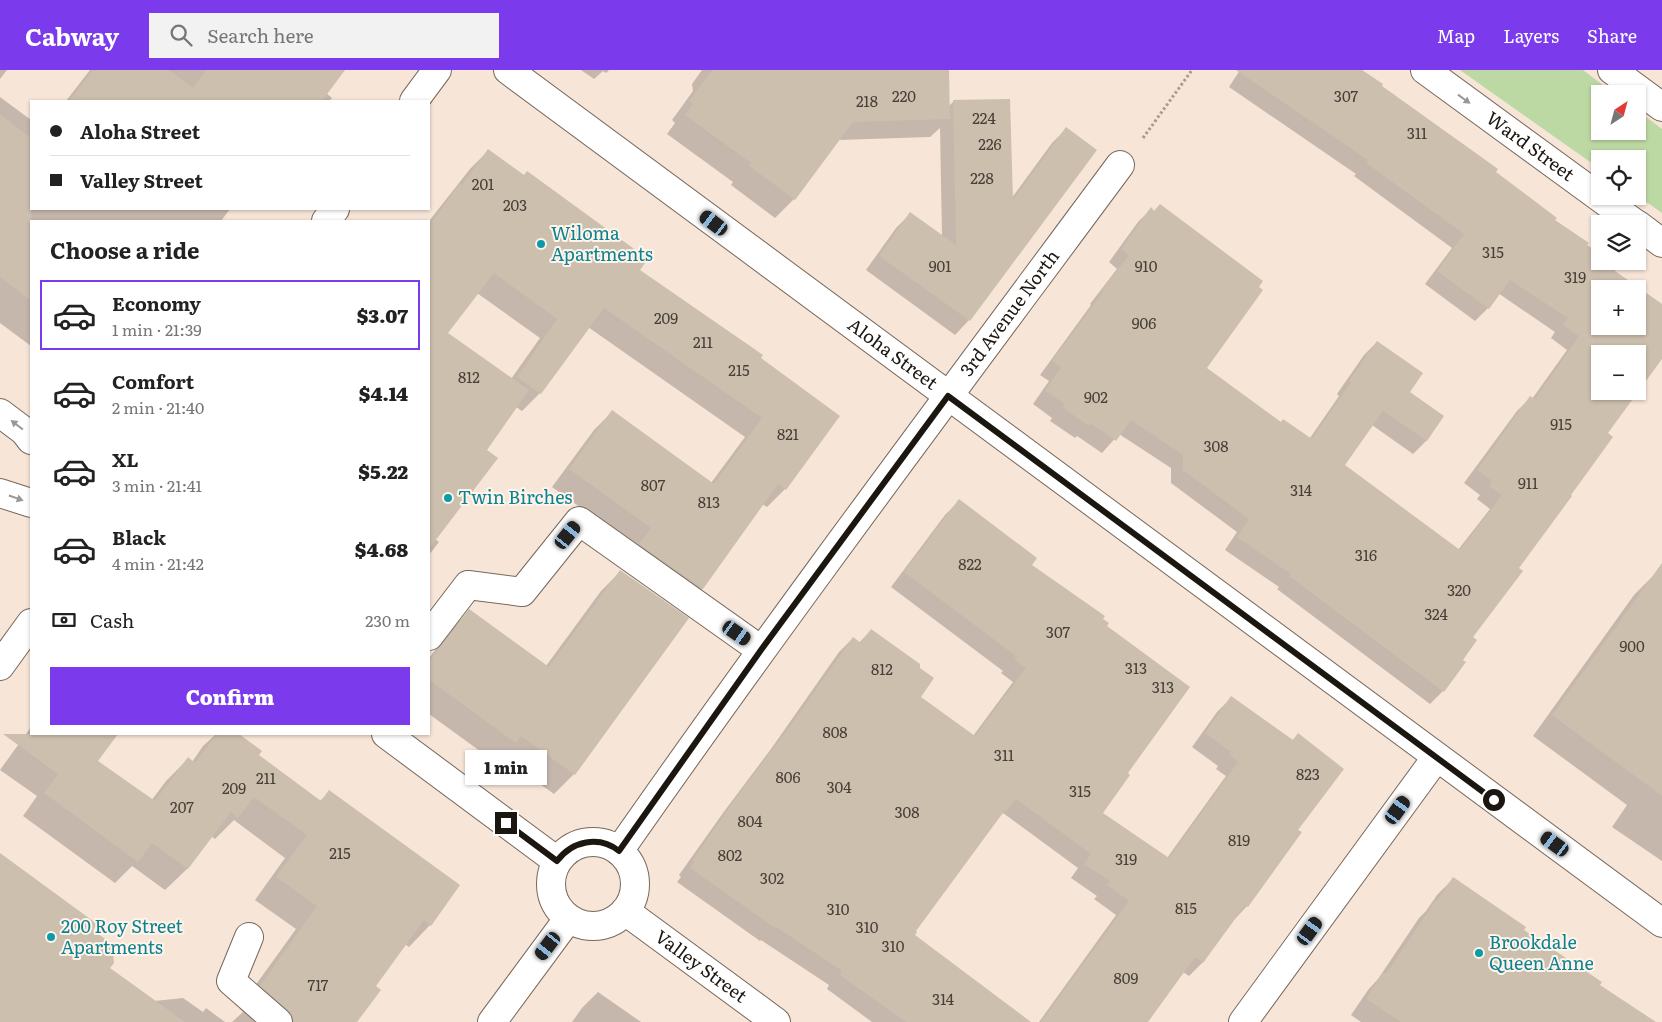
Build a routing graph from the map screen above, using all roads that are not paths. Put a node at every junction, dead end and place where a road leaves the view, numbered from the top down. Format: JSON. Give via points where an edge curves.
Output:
{"nodes":[{"id":1,"x":437,"y":70,"type":"edge"},
{"id":2,"x":508,"y":70,"type":"edge"},
{"id":3,"x":1425,"y":70,"type":"edge"},
{"id":4,"x":1612,"y":70,"type":"edge"},
{"id":5,"x":415,"y":100,"type":"edge"},
{"id":6,"x":1662,"y":107,"type":"edge"},
{"id":7,"x":1120,"y":166,"type":"dead end"},
{"id":8,"x":1625,"y":215,"type":"edge"},
{"id":9,"x":1646,"y":231,"type":"edge"},
{"id":10,"x":1662,"y":243,"type":"edge"},
{"id":11,"x":948,"y":396,"type":"junction"},
{"id":12,"x":0,"y":413,"type":"edge"},
{"id":13,"x":30,"y":439,"type":"edge"},
{"id":14,"x":0,"y":492,"type":"edge"},
{"id":15,"x":30,"y":503,"type":"edge"},
{"id":16,"x":30,"y":624,"type":"edge"},
{"id":17,"x":430,"y":635,"type":"edge"},
{"id":18,"x":761,"y":650,"type":"junction"},
{"id":19,"x":0,"y":666,"type":"edge"},
{"id":20,"x":387,"y":735,"type":"edge"},
{"id":21,"x":1436,"y":758,"type":"junction"},
{"id":22,"x":619,"y":851,"type":"junction"},
{"id":23,"x":557,"y":861,"type":"junction"},
{"id":24,"x":625,"y":911,"type":"junction"},
{"id":25,"x":568,"y":918,"type":"junction"},
{"id":26,"x":1662,"y":923,"type":"edge"},
{"id":27,"x":248,"y":937,"type":"dead end"},
{"id":28,"x":278,"y":1022,"type":"edge"},
{"id":29,"x":492,"y":1022,"type":"edge"},
{"id":30,"x":776,"y":1022,"type":"edge"},
{"id":31,"x":1243,"y":1022,"type":"edge"}],
"edges":[{"from":1,"to":5,"type":"street"},
{"from":2,"to":11,"type":"street","name":"Aloha Street"},
{"from":3,"to":8,"type":"street","name":"Ward Street","one_way":true},
{"from":4,"to":6,"type":"street"},
{"from":7,"to":11,"type":"street","name":"3rd Avenue North"},
{"from":9,"to":10,"type":"street","name":"Ward Street"},
{"from":11,"to":18,"type":"street","name":"3rd Avenue North"},
{"from":11,"to":21,"type":"street","name":"Aloha Street"},
{"from":13,"to":12,"type":"street","one_way":true},
{"from":14,"to":15,"type":"street","one_way":true},
{"from":16,"to":19,"type":"street"},
{"from":17,"to":18,"type":"street","via":[[468,585],[522,592],[579,521]]},
{"from":18,"to":22,"type":"street","name":"3rd Avenue North"},
{"from":20,"to":23,"type":"street"},
{"from":21,"to":26,"type":"street","name":"Aloha Street"},
{"from":21,"to":31,"type":"street"},
{"from":22,"to":23,"type":"street","via":[[601,842],[587,842],[574,846]]},
{"from":22,"to":24,"type":"street","via":[[633,870],[635,884],[633,899]]},
{"from":23,"to":25,"type":"street","via":[[550,891],[555,904]]},
{"from":24,"to":25,"type":"street","via":[[614,921],[601,926],[574,923]]},
{"from":24,"to":30,"type":"street","name":"Valley Street"},
{"from":25,"to":29,"type":"street"},
{"from":27,"to":28,"type":"street","via":[[231,980]]}]}
